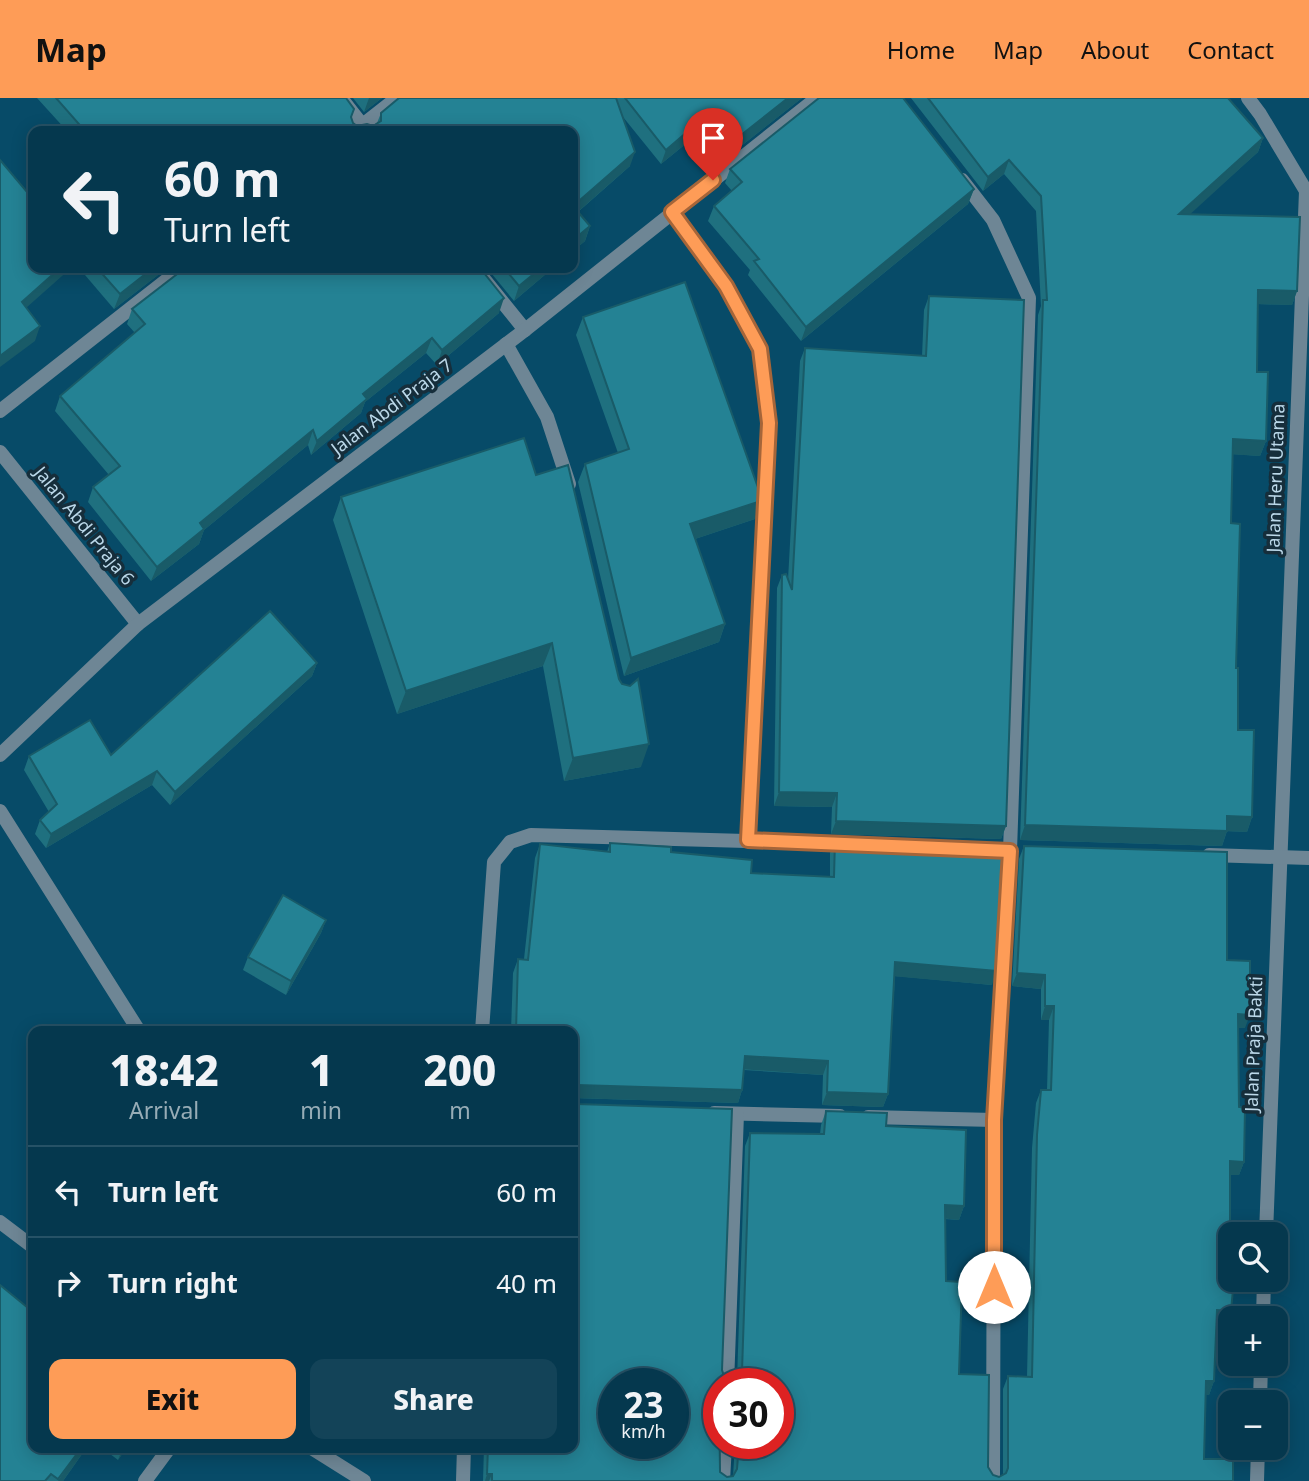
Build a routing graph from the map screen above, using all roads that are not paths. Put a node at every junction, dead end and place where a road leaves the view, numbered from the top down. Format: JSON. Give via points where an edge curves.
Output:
{"nodes":[{"id":1,"x":341,"y":98,"type":"edge"},
{"id":2,"x":397,"y":98,"type":"edge"},
{"id":3,"x":817,"y":98,"type":"edge"},
{"id":4,"x":1248,"y":98,"type":"edge"},
{"id":5,"x":359,"y":126,"type":"edge"},
{"id":6,"x":364,"y":126,"type":"edge"},
{"id":7,"x":951,"y":164,"type":"edge"},
{"id":8,"x":672,"y":212,"type":"junction"},
{"id":9,"x":176,"y":273,"type":"edge"},
{"id":10,"x":479,"y":273,"type":"edge"},
{"id":11,"x":525,"y":330,"type":"junction"},
{"id":12,"x":506,"y":344,"type":"junction"},
{"id":13,"x":0,"y":411,"type":"edge"},
{"id":14,"x":0,"y":452,"type":"edge"},
{"id":15,"x":575,"y":503,"type":"edge"},
{"id":16,"x":138,"y":624,"type":"junction"},
{"id":17,"x":0,"y":755,"type":"edge"},
{"id":18,"x":0,"y":811,"type":"edge"},
{"id":19,"x":748,"y":840,"type":"junction"},
{"id":20,"x":872,"y":845,"type":"edge"},
{"id":21,"x":1200,"y":854,"type":"edge"},
{"id":22,"x":1281,"y":856,"type":"junction"},
{"id":23,"x":1309,"y":858,"type":"edge"},
{"id":24,"x":482,"y":1014,"type":"junction"},
{"id":25,"x":136,"y":1026,"type":"edge"},
{"id":26,"x":474,"y":1026,"type":"edge"},
{"id":27,"x":482,"y":1026,"type":"edge"},
{"id":28,"x":696,"y":1112,"type":"edge"},
{"id":29,"x":737,"y":1114,"type":"junction"},
{"id":30,"x":994,"y":1120,"type":"junction"},
{"id":31,"x":1266,"y":1222,"type":"edge"},
{"id":32,"x":2,"y":1227,"type":"edge"},
{"id":33,"x":28,"y":1244,"type":"edge"},
{"id":34,"x":728,"y":1368,"type":"edge"},
{"id":35,"x":166,"y":1453,"type":"edge"},
{"id":36,"x":320,"y":1453,"type":"edge"},
{"id":37,"x":464,"y":1453,"type":"edge"},
{"id":38,"x":724,"y":1459,"type":"edge"},
{"id":39,"x":1257,"y":1460,"type":"edge"},
{"id":40,"x":145,"y":1481,"type":"edge"},
{"id":41,"x":364,"y":1481,"type":"edge"},
{"id":42,"x":463,"y":1481,"type":"edge"},
{"id":43,"x":723,"y":1481,"type":"edge"},
{"id":44,"x":993,"y":1481,"type":"edge"},
{"id":45,"x":1256,"y":1481,"type":"edge"}],
"edges":[{"from":1,"to":5,"type":"street"},
{"from":2,"to":6,"type":"street"},
{"from":3,"to":8,"type":"street","name":"Jalan Abdi Praja 7"},
{"from":4,"to":22,"type":"street","name":"Jalan Heru Utama","via":[[1306,191]]},
{"from":7,"to":30,"type":"street","via":[[993,220],[1029,298],[1010,851]]},
{"from":8,"to":11,"type":"street","name":"Jalan Abdi Praja 7"},
{"from":8,"to":19,"type":"street","via":[[726,286],[760,349],[765,386],[769,423]]},
{"from":9,"to":13,"type":"street"},
{"from":10,"to":11,"type":"street"},
{"from":11,"to":12,"type":"street","name":"Jalan Abdi Praja 7"},
{"from":12,"to":15,"type":"street","via":[[547,418]]},
{"from":12,"to":16,"type":"street","name":"Jalan Abdi Praja 7"},
{"from":14,"to":16,"type":"street","name":"Jalan Abdi Praja 6"},
{"from":16,"to":17,"type":"street","name":"Jalan Abdi Praja 7"},
{"from":18,"to":25,"type":"street"},
{"from":19,"to":20,"type":"street"},
{"from":19,"to":24,"type":"street","via":[[531,835],[510,842],[494,862]]},
{"from":21,"to":22,"type":"street"},
{"from":22,"to":23,"type":"street"},
{"from":22,"to":31,"type":"street","name":"Jalan Praja Bakti"},
{"from":24,"to":26,"type":"street"},
{"from":24,"to":27,"type":"street"},
{"from":28,"to":29,"type":"street"},
{"from":29,"to":30,"type":"street"},
{"from":29,"to":34,"type":"street"},
{"from":30,"to":44,"type":"street"},
{"from":32,"to":33,"type":"street"},
{"from":35,"to":40,"type":"street"},
{"from":36,"to":41,"type":"street"},
{"from":37,"to":42,"type":"street"},
{"from":38,"to":43,"type":"street"},
{"from":39,"to":45,"type":"street"}]}
